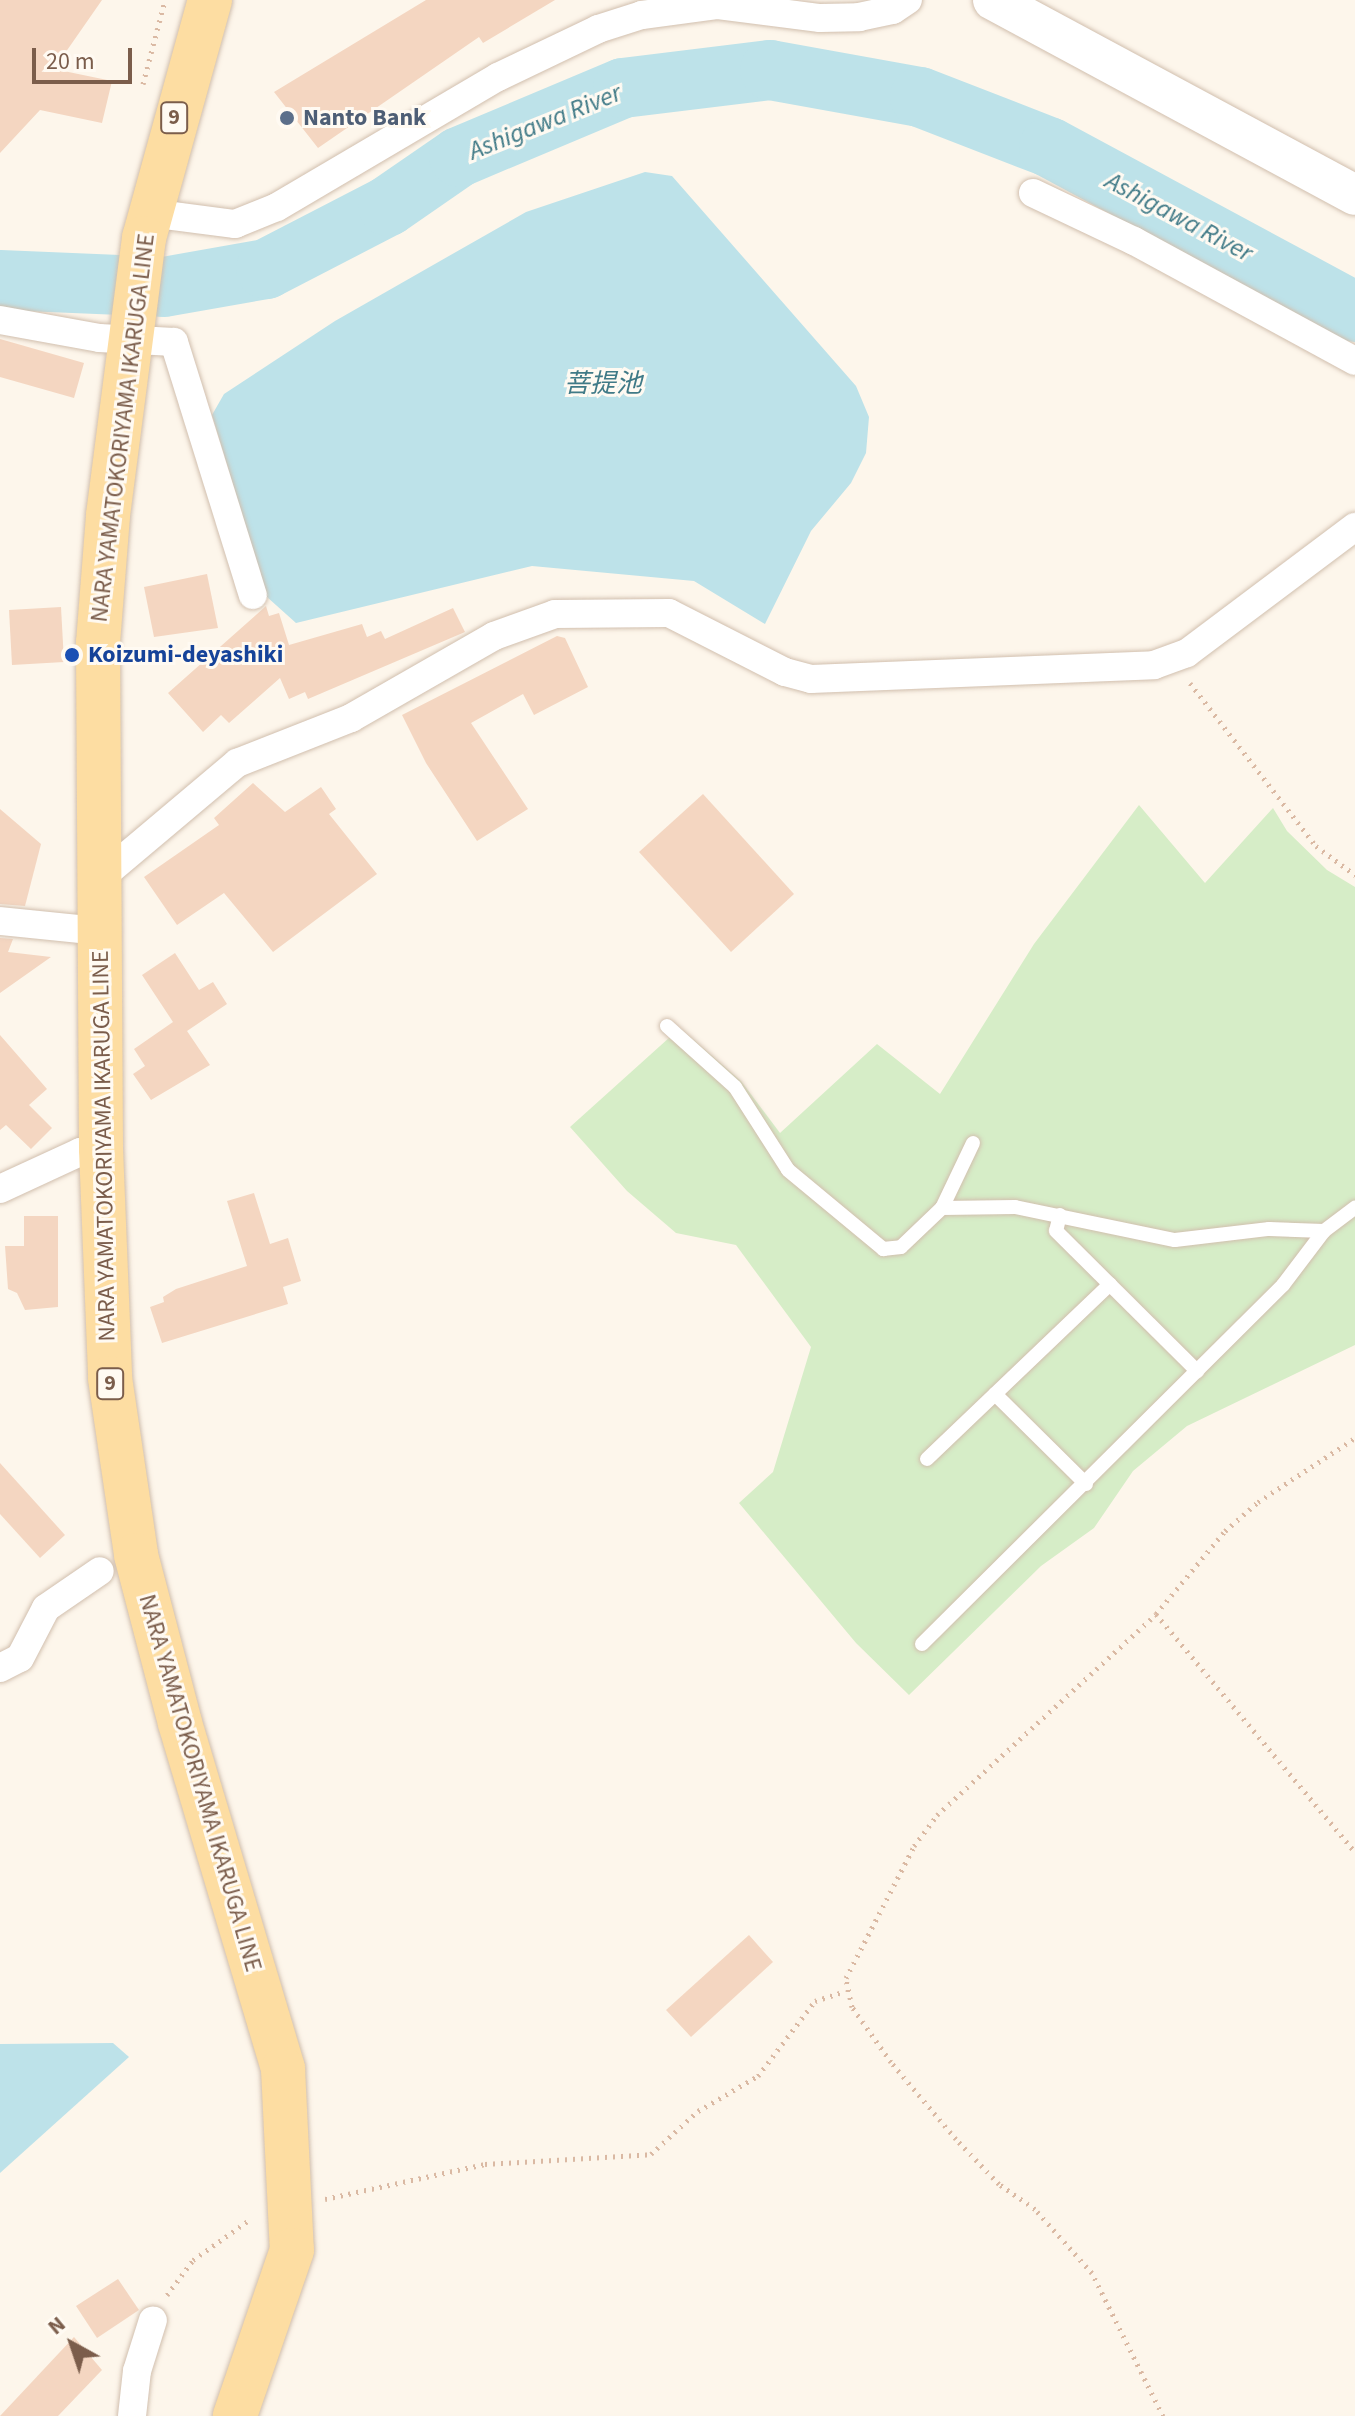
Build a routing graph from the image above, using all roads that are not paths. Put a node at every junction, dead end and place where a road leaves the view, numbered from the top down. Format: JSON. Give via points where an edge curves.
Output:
{"nodes":[{"id":1,"x":210,"y":0,"type":"edge"},
{"id":2,"x":908,"y":0,"type":"edge"},
{"id":3,"x":993,"y":0,"type":"edge"},
{"id":4,"x":1033,"y":193,"type":"dead end"},
{"id":5,"x":1355,"y":195,"type":"edge"},
{"id":6,"x":147,"y":226,"type":"junction"},
{"id":7,"x":0,"y":320,"type":"edge"},
{"id":8,"x":130,"y":331,"type":"junction"},
{"id":9,"x":1355,"y":361,"type":"edge"},
{"id":10,"x":1355,"y":527,"type":"edge"},
{"id":11,"x":253,"y":595,"type":"dead end"},
{"id":12,"x":98,"y":880,"type":"junction"},
{"id":13,"x":0,"y":921,"type":"edge"},
{"id":14,"x":98,"y":931,"type":"junction"},
{"id":15,"x":667,"y":1026,"type":"dead end"},
{"id":16,"x":973,"y":1143,"type":"dead end"},
{"id":17,"x":101,"y":1149,"type":"junction"},
{"id":18,"x":0,"y":1189,"type":"edge"},
{"id":19,"x":942,"y":1208,"type":"junction"},
{"id":20,"x":1355,"y":1208,"type":"edge"},
{"id":21,"x":1060,"y":1215,"type":"junction"},
{"id":22,"x":1324,"y":1231,"type":"junction"},
{"id":23,"x":1110,"y":1284,"type":"junction"},
{"id":24,"x":1197,"y":1371,"type":"junction"},
{"id":25,"x":995,"y":1394,"type":"junction"},
{"id":26,"x":927,"y":1459,"type":"dead end"},
{"id":27,"x":1086,"y":1484,"type":"junction"},
{"id":28,"x":100,"y":1571,"type":"dead end"},
{"id":29,"x":922,"y":1644,"type":"dead end"},
{"id":30,"x":0,"y":1668,"type":"edge"},
{"id":31,"x":153,"y":2320,"type":"road end"},
{"id":32,"x":132,"y":2416,"type":"edge"},
{"id":33,"x":235,"y":2416,"type":"edge"}],
"edges":[{"from":1,"to":6,"type":"main road","name":"NARA YAMATOKORIYAMA IKARUGA LINE","number":"9"},
{"from":2,"to":6,"type":"street","via":[[893,10],[859,17],[820,18],[718,5],[642,15],[598,29],[498,77],[277,207],[235,224]]},
{"from":3,"to":5,"type":"street"},
{"from":4,"to":9,"type":"street","via":[[1134,241]]},
{"from":6,"to":8,"type":"main road","name":"NARA YAMATOKORIYAMA IKARUGA LINE","number":"9"},
{"from":7,"to":8,"type":"street"},
{"from":8,"to":11,"type":"street","via":[[174,342]]},
{"from":8,"to":12,"type":"main road","name":"NARA YAMATOKORIYAMA IKARUGA LINE","number":"9","via":[[98,643]]},
{"from":10,"to":12,"type":"street","via":[[1173,662],[811,679],[785,672],[669,613],[555,614],[494,636],[351,718],[237,763]]},
{"from":12,"to":14,"type":"main road","name":"NARA YAMATOKORIYAMA IKARUGA LINE","number":"9"},
{"from":13,"to":14,"type":"street"},
{"from":14,"to":17,"type":"main road","name":"NARA YAMATOKORIYAMA IKARUGA LINE","number":"9"},
{"from":15,"to":19,"type":"lane","via":[[735,1087],[788,1170],[883,1249],[901,1247]]},
{"from":16,"to":19,"type":"lane"},
{"from":17,"to":18,"type":"street","via":[[80,1152]]},
{"from":17,"to":33,"type":"main road","name":"NARA YAMATOKORIYAMA IKARUGA LINE","number":"9","via":[[110,1378],[136,1555],[283,2069],[292,2250]]},
{"from":19,"to":21,"type":"lane","via":[[1015,1207]]},
{"from":20,"to":22,"type":"lane"},
{"from":21,"to":22,"type":"lane","via":[[1175,1240],[1269,1229]]},
{"from":21,"to":23,"type":"lane","via":[[1056,1231]]},
{"from":22,"to":24,"type":"lane","via":[[1283,1285]]},
{"from":23,"to":24,"type":"lane"},
{"from":23,"to":25,"type":"lane"},
{"from":24,"to":27,"type":"lane"},
{"from":25,"to":26,"type":"lane"},
{"from":25,"to":27,"type":"lane"},
{"from":27,"to":29,"type":"lane"},
{"from":28,"to":30,"type":"street","via":[[46,1608],[20,1658]]},
{"from":31,"to":32,"type":"street","via":[[137,2371]]}]}
